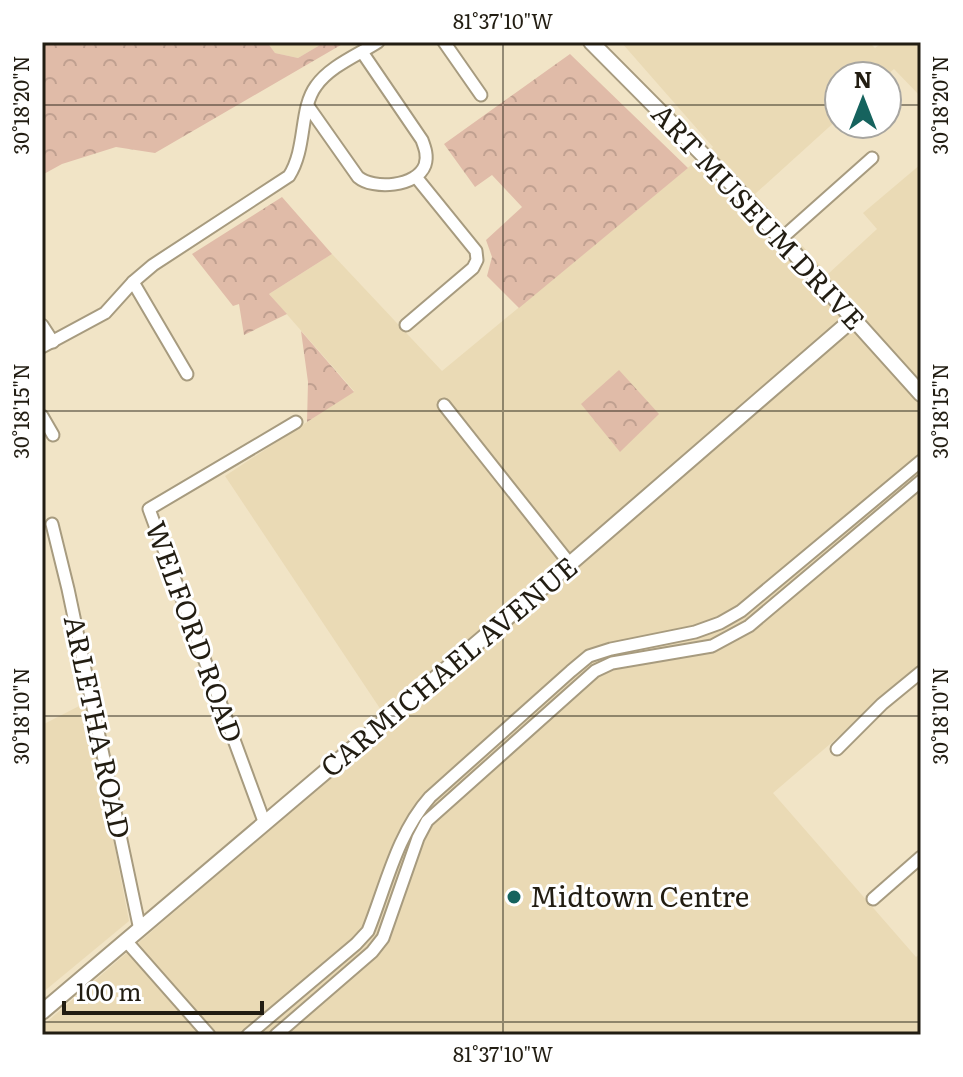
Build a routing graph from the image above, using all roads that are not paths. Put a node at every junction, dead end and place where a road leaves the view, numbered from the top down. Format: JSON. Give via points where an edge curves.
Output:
{"nodes":[{"id":1,"x":378,"y":42,"type":"edge"},
{"id":2,"x":444,"y":42,"type":"edge"},
{"id":3,"x":591,"y":42,"type":"edge"},
{"id":4,"x":362,"y":52,"type":"junction"},
{"id":5,"x":481,"y":95,"type":"dead end"},
{"id":6,"x":308,"y":106,"type":"junction"},
{"id":7,"x":872,"y":158,"type":"dead end"},
{"id":8,"x":416,"y":177,"type":"junction"},
{"id":9,"x":782,"y":238,"type":"junction"},
{"id":10,"x":133,"y":282,"type":"junction"},
{"id":11,"x":854,"y":318,"type":"junction"},
{"id":12,"x":42,"y":325,"type":"edge"},
{"id":13,"x":406,"y":325,"type":"dead end"},
{"id":14,"x":47,"y":344,"type":"edge"},
{"id":15,"x":187,"y":374,"type":"dead end"},
{"id":16,"x":921,"y":394,"type":"edge"},
{"id":17,"x":444,"y":405,"type":"dead end"},
{"id":18,"x":42,"y":416,"type":"edge"},
{"id":19,"x":296,"y":422,"type":"dead end"},
{"id":20,"x":53,"y":435,"type":"dead end"},
{"id":21,"x":921,"y":461,"type":"edge"},
{"id":22,"x":921,"y":481,"type":"edge"},
{"id":23,"x":52,"y":524,"type":"dead end"},
{"id":24,"x":570,"y":564,"type":"junction"},
{"id":25,"x":921,"y":672,"type":"edge"},
{"id":26,"x":837,"y":749,"type":"dead end"},
{"id":27,"x":265,"y":824,"type":"junction"},
{"id":28,"x":921,"y":857,"type":"edge"},
{"id":29,"x":873,"y":899,"type":"dead end"},
{"id":30,"x":140,"y":930,"type":"junction"},
{"id":31,"x":127,"y":942,"type":"junction"},
{"id":32,"x":42,"y":1012,"type":"edge"},
{"id":33,"x":209,"y":1035,"type":"edge"},
{"id":34,"x":248,"y":1035,"type":"edge"},
{"id":35,"x":276,"y":1035,"type":"edge"}],
"edges":[{"from":1,"to":4,"type":"street"},
{"from":2,"to":5,"type":"street"},
{"from":3,"to":9,"type":"street","name":"ART MUSEUM DRIVE"},
{"from":4,"to":6,"type":"street","via":[[318,83]]},
{"from":4,"to":8,"type":"street","via":[[422,140],[427,161]]},
{"from":6,"to":8,"type":"street","via":[[366,184],[390,185]]},
{"from":6,"to":10,"type":"street","via":[[297,163],[289,176]]},
{"from":7,"to":9,"type":"street"},
{"from":8,"to":13,"type":"street","via":[[476,251],[477,260]]},
{"from":9,"to":11,"type":"street","name":"ART MUSEUM DRIVE"},
{"from":10,"to":14,"type":"street","via":[[105,313]]},
{"from":10,"to":15,"type":"street"},
{"from":11,"to":16,"type":"street","name":"ART MUSEUM DRIVE"},
{"from":11,"to":24,"type":"street","name":"CARMICHAEL AVENUE"},
{"from":12,"to":14,"type":"street"},
{"from":17,"to":24,"type":"street"},
{"from":18,"to":20,"type":"street"},
{"from":19,"to":27,"type":"street","name":"WELFORD ROAD","via":[[149,509]]},
{"from":21,"to":34,"type":"street","via":[[741,611],[695,632],[589,656],[571,671],[430,797],[406,832],[368,931]]},
{"from":22,"to":35,"type":"street","via":[[749,626],[712,646],[612,663],[595,671],[427,821],[383,938]]},
{"from":23,"to":30,"type":"street","name":"ARLETHA ROAD"},
{"from":24,"to":27,"type":"street","name":"CARMICHAEL AVENUE"},
{"from":25,"to":26,"type":"street"},
{"from":27,"to":30,"type":"street","name":"CARMICHAEL AVENUE"},
{"from":28,"to":29,"type":"street"},
{"from":30,"to":31,"type":"street","name":"CARMICHAEL AVENUE"},
{"from":31,"to":32,"type":"street","name":"CARMICHAEL AVENUE"},
{"from":31,"to":33,"type":"street"}]}
